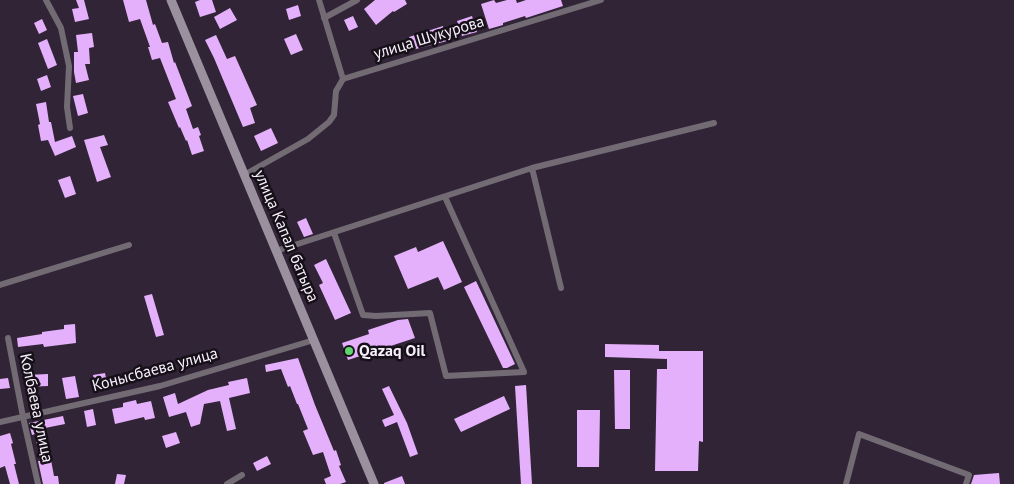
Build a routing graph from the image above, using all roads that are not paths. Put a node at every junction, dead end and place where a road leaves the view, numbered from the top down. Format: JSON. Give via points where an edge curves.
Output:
{"nodes":[{"id":1,"x":46,"y":0,"type":"edge"},
{"id":2,"x":171,"y":0,"type":"edge"},
{"id":3,"x":319,"y":0,"type":"edge"},
{"id":4,"x":358,"y":0,"type":"edge"},
{"id":5,"x":601,"y":0,"type":"edge"},
{"id":6,"x":324,"y":18,"type":"junction"},
{"id":7,"x":343,"y":79,"type":"junction"},
{"id":8,"x":714,"y":123,"type":"dead end"},
{"id":9,"x":70,"y":128,"type":"dead end"},
{"id":10,"x":532,"y":168,"type":"junction"},
{"id":11,"x":244,"y":176,"type":"junction"},
{"id":12,"x":445,"y":197,"type":"junction"},
{"id":13,"x":334,"y":233,"type":"junction"},
{"id":14,"x":129,"y":245,"type":"dead end"},
{"id":15,"x":276,"y":251,"type":"junction"},
{"id":16,"x":0,"y":285,"type":"edge"},
{"id":17,"x":561,"y":288,"type":"dead end"},
{"id":18,"x":8,"y":338,"type":"dead end"},
{"id":19,"x":314,"y":340,"type":"junction"},
{"id":20,"x":22,"y":417,"type":"junction"},
{"id":21,"x":0,"y":422,"type":"edge"},
{"id":22,"x":242,"y":475,"type":"dead end"},
{"id":23,"x":38,"y":484,"type":"edge"},
{"id":24,"x":227,"y":484,"type":"edge"},
{"id":25,"x":374,"y":484,"type":"edge"},
{"id":26,"x":846,"y":484,"type":"edge"},
{"id":27,"x":966,"y":484,"type":"edge"}],
"edges":[{"from":1,"to":9,"type":"street","via":[[61,28],[69,66],[66,107]]},
{"from":2,"to":11,"type":"main road","name":"улица Капал батыра"},
{"from":3,"to":6,"type":"street"},
{"from":4,"to":6,"type":"street"},
{"from":5,"to":7,"type":"street","name":"улица Шукурова"},
{"from":6,"to":7,"type":"street"},
{"from":7,"to":11,"type":"street","via":[[336,91],[334,115],[329,122],[308,139]]},
{"from":8,"to":10,"type":"street"},
{"from":10,"to":12,"type":"street"},
{"from":10,"to":17,"type":"street"},
{"from":11,"to":15,"type":"main road","name":"улица Капал батыра"},
{"from":12,"to":13,"type":"street"},
{"from":12,"to":13,"type":"street","via":[[524,372],[446,376],[430,313],[363,315]]},
{"from":13,"to":15,"type":"street"},
{"from":14,"to":16,"type":"street"},
{"from":15,"to":19,"type":"main road","name":"улица Капал батыра"},
{"from":18,"to":20,"type":"street","name":"Колбаева улица"},
{"from":19,"to":20,"type":"street","name":"Конысбаева улица","via":[[160,386]]},
{"from":19,"to":25,"type":"main road","name":"улица Капал батыра"},
{"from":20,"to":21,"type":"street","name":"Конысбаева улица"},
{"from":20,"to":23,"type":"street","name":"Колбаева улица"},
{"from":22,"to":24,"type":"street"},
{"from":26,"to":27,"type":"street","via":[[859,434],[969,475]]}]}
